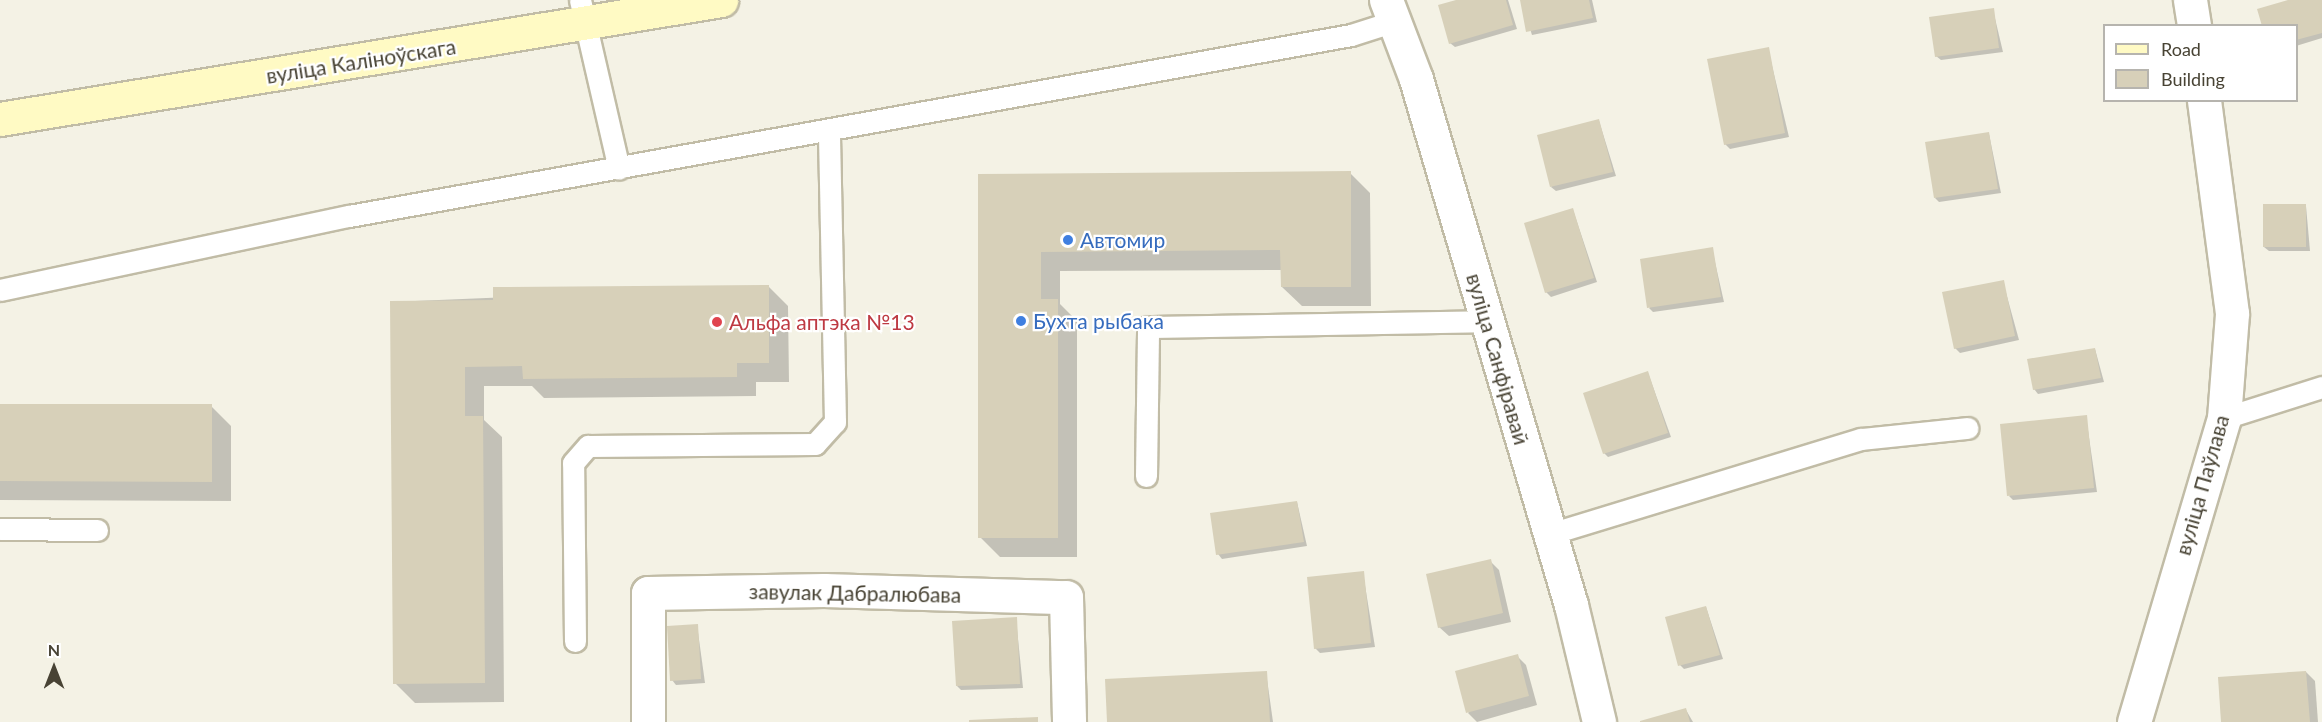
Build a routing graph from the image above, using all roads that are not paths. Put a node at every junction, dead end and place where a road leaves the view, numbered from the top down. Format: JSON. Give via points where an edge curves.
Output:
{"nodes":[{"id":1,"x":721,"y":0,"type":"edge"},
{"id":2,"x":2190,"y":0,"type":"edge"},
{"id":3,"x":1390,"y":11,"type":"edge"},
{"id":4,"x":583,"y":12,"type":"edge"},
{"id":5,"x":2194,"y":24,"type":"edge"},
{"id":6,"x":2204,"y":102,"type":"edge"},
{"id":7,"x":0,"y":119,"type":"edge"},
{"id":8,"x":829,"y":131,"type":"junction"},
{"id":9,"x":619,"y":169,"type":"junction"},
{"id":10,"x":0,"y":290,"type":"edge"},
{"id":11,"x":1487,"y":321,"type":"junction"},
{"id":12,"x":2322,"y":387,"type":"edge"},
{"id":13,"x":2224,"y":418,"type":"junction"},
{"id":14,"x":1967,"y":428,"type":"dead end"},
{"id":15,"x":1146,"y":476,"type":"dead end"},
{"id":16,"x":0,"y":529,"type":"edge"},
{"id":17,"x":97,"y":530,"type":"dead end"},
{"id":18,"x":1550,"y":534,"type":"junction"},
{"id":19,"x":574,"y":640,"type":"dead end"},
{"id":20,"x":648,"y":722,"type":"edge"},
{"id":21,"x":1070,"y":722,"type":"edge"},
{"id":22,"x":1599,"y":722,"type":"edge"},
{"id":23,"x":2134,"y":722,"type":"edge"}],
"edges":[{"from":1,"to":4,"type":"main road","name":"вуліца Каліноўскага"},
{"from":2,"to":5,"type":"street"},
{"from":3,"to":8,"type":"lane","via":[[1351,35]]},
{"from":3,"to":11,"type":"street","name":"вуліца Санфіравай"},
{"from":4,"to":7,"type":"main road","name":"вуліца Каліноўскага"},
{"from":4,"to":9,"type":"lane"},
{"from":6,"to":13,"type":"street","name":"вуліца Паўлава","via":[[2232,313]]},
{"from":8,"to":9,"type":"lane"},
{"from":8,"to":19,"type":"lane","via":[[835,422],[815,444],[588,446],[573,463]]},
{"from":9,"to":10,"type":"lane","via":[[349,216]]},
{"from":11,"to":15,"type":"lane","via":[[1148,327]]},
{"from":11,"to":18,"type":"street","name":"вуліца Санфіравай"},
{"from":12,"to":13,"type":"lane"},
{"from":13,"to":23,"type":"street","name":"вуліца Паўлава"},
{"from":14,"to":18,"type":"lane","via":[[1861,439]]},
{"from":16,"to":17,"type":"lane"},
{"from":18,"to":22,"type":"street","name":"вуліца Санфіравай"},
{"from":20,"to":21,"type":"street","name":"завулак Дабралюбава","via":[[648,593],[824,590],[1066,597]]}]}
